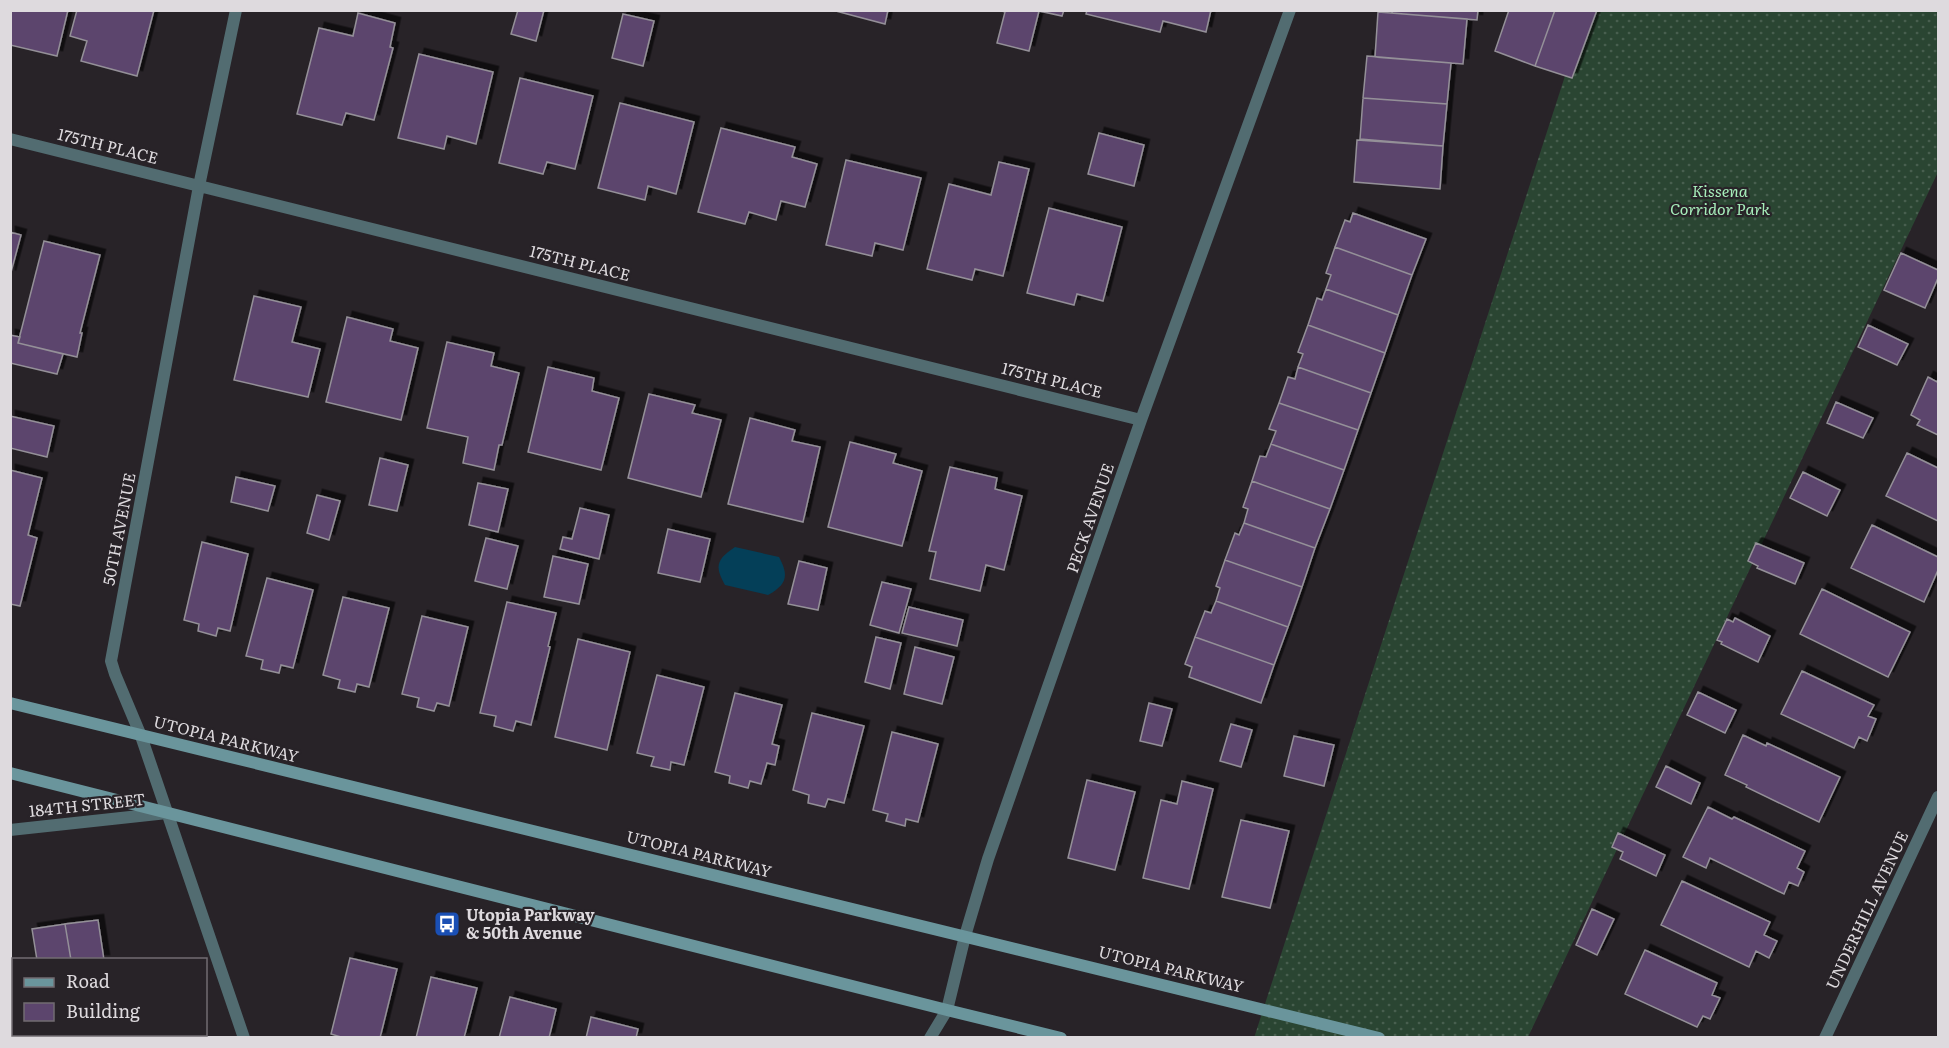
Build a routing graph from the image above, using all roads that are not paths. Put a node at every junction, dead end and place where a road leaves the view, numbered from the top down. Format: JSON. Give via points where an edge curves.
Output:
{"nodes":[{"id":1,"x":236,"y":10,"type":"edge"},
{"id":2,"x":1290,"y":10,"type":"edge"},
{"id":3,"x":10,"y":139,"type":"edge"},
{"id":4,"x":199,"y":186,"type":"junction"},
{"id":5,"x":1141,"y":420,"type":"junction"},
{"id":6,"x":10,"y":703,"type":"edge"},
{"id":7,"x":141,"y":736,"type":"junction"},
{"id":8,"x":10,"y":773,"type":"edge"},
{"id":9,"x":1938,"y":797,"type":"edge"},
{"id":10,"x":167,"y":813,"type":"junction"},
{"id":11,"x":10,"y":830,"type":"edge"},
{"id":12,"x":965,"y":936,"type":"junction"},
{"id":13,"x":947,"y":1010,"type":"junction"},
{"id":14,"x":244,"y":1038,"type":"edge"},
{"id":15,"x":930,"y":1038,"type":"edge"},
{"id":16,"x":1061,"y":1038,"type":"edge"},
{"id":17,"x":1379,"y":1038,"type":"edge"},
{"id":18,"x":1825,"y":1038,"type":"edge"}],
"edges":[{"from":1,"to":4,"type":"street","name":"50TH AVENUE"},
{"from":2,"to":5,"type":"street","name":"PECK AVENUE"},
{"from":3,"to":4,"type":"street","name":"175TH PLACE"},
{"from":4,"to":5,"type":"street","name":"175TH PLACE"},
{"from":4,"to":7,"type":"street","name":"50TH AVENUE","via":[[111,661]]},
{"from":5,"to":12,"type":"street","name":"PECK AVENUE","via":[[988,859]]},
{"from":6,"to":7,"type":"main road","name":"UTOPIA PARKWAY"},
{"from":7,"to":10,"type":"street","name":"50TH AVENUE"},
{"from":7,"to":12,"type":"main road","name":"UTOPIA PARKWAY"},
{"from":8,"to":10,"type":"main road"},
{"from":9,"to":18,"type":"street","name":"UNDERHILL AVENUE"},
{"from":10,"to":11,"type":"street","name":"184TH STREET"},
{"from":10,"to":13,"type":"main road"},
{"from":10,"to":14,"type":"street","name":"50TH AVENUE"},
{"from":12,"to":13,"type":"street","name":"PECK AVENUE"},
{"from":12,"to":17,"type":"main road","name":"UTOPIA PARKWAY"},
{"from":13,"to":15,"type":"street","name":"PECK AVENUE"},
{"from":13,"to":16,"type":"main road"}]}
